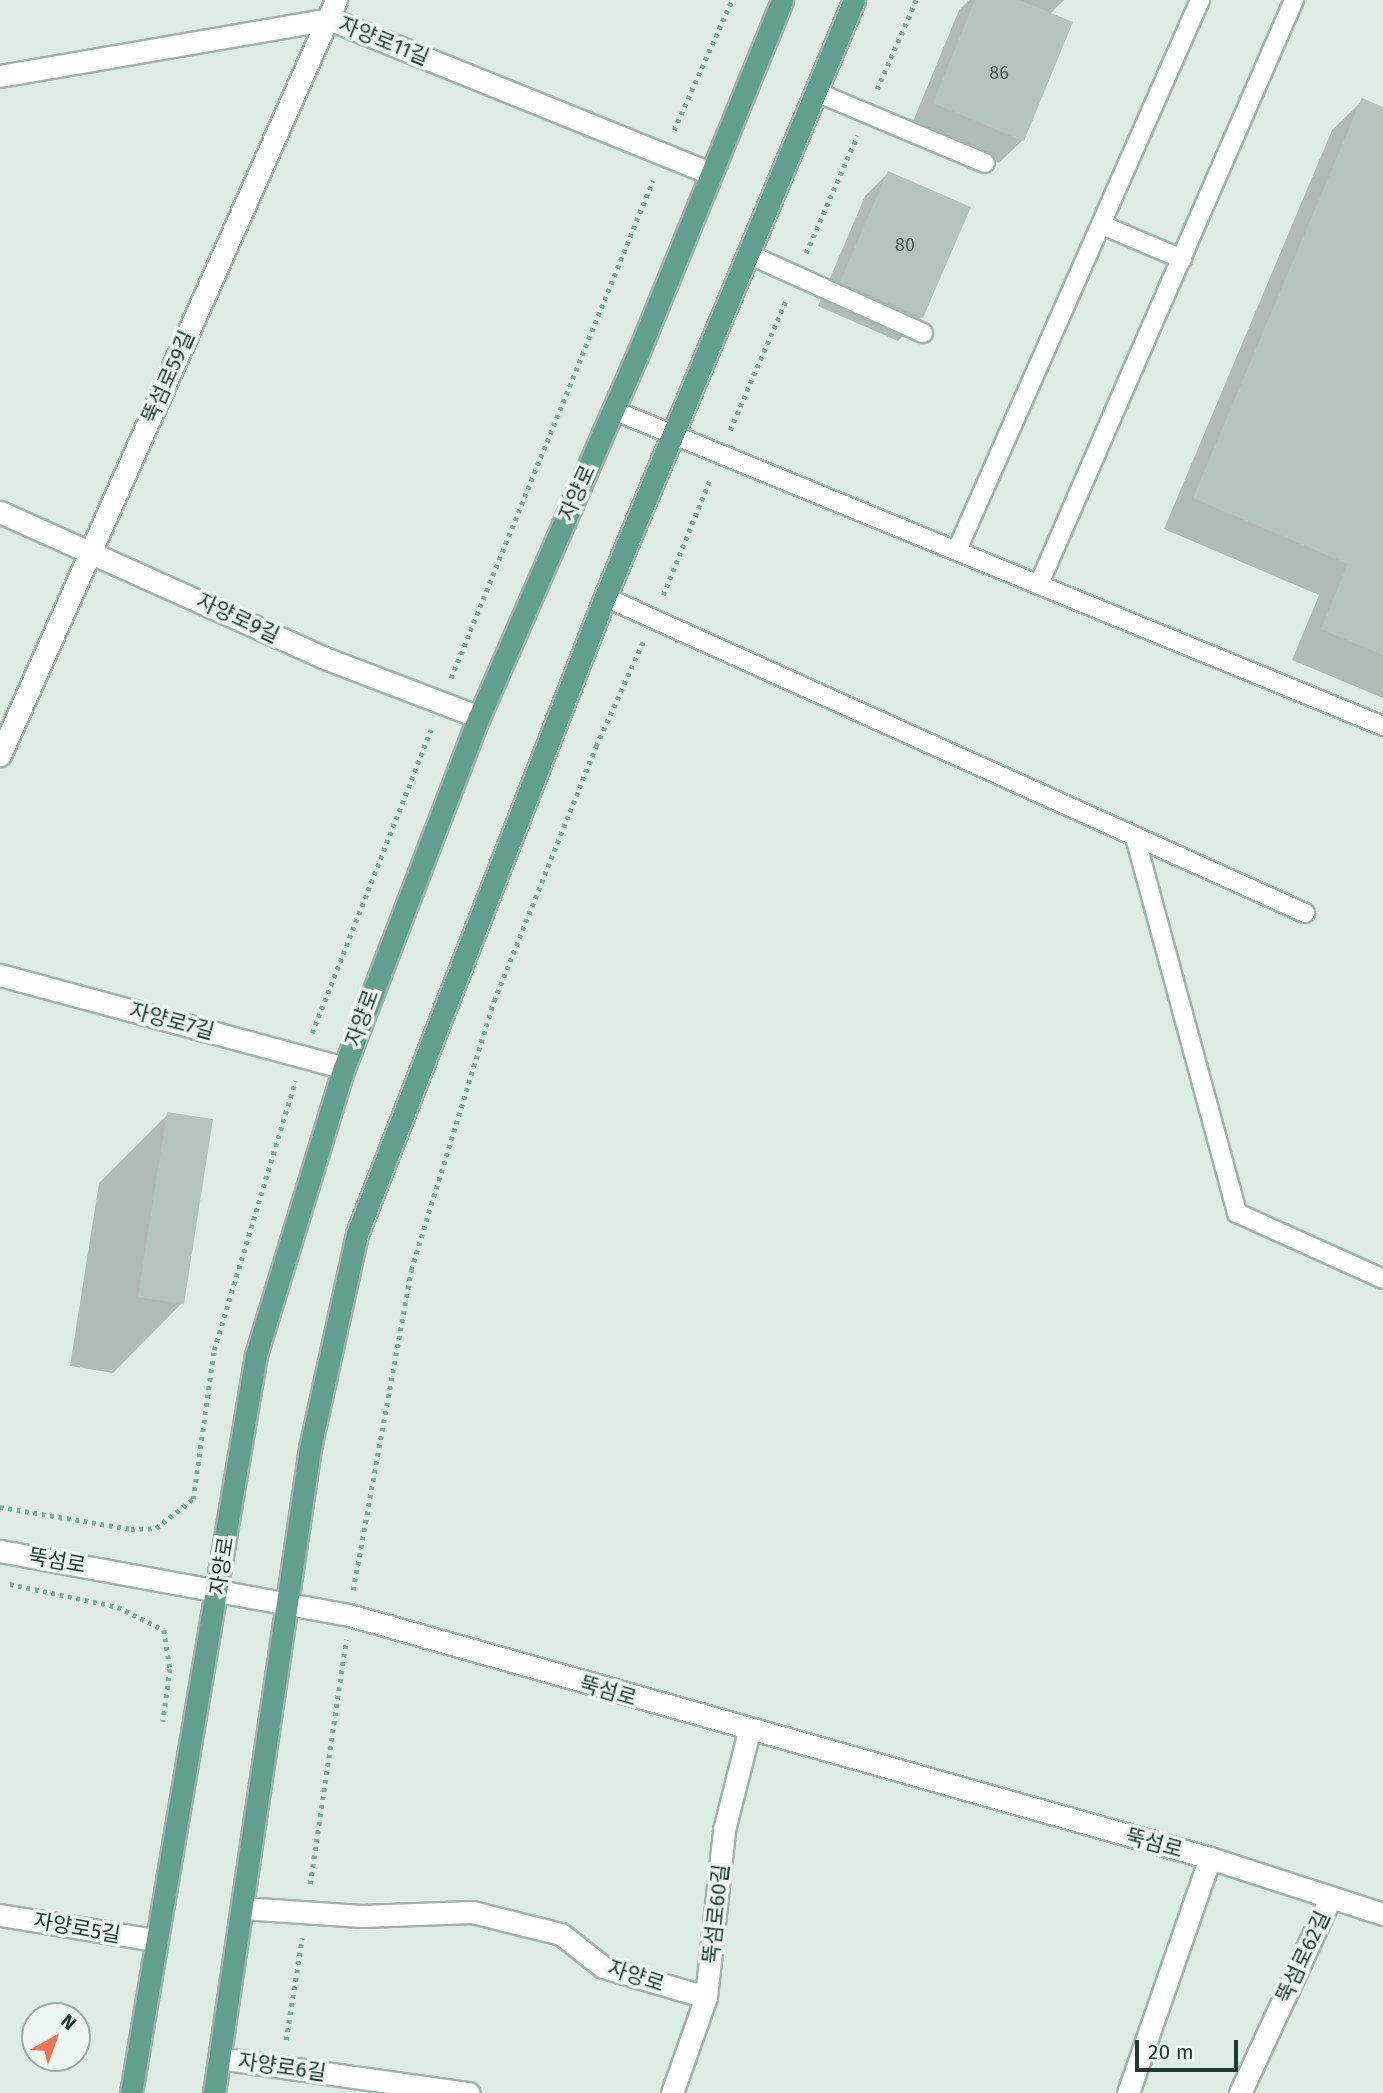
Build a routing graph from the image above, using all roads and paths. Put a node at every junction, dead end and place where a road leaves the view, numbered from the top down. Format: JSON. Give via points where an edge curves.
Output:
{"nodes":[{"id":1,"x":782,"y":0,"type":"edge"},
{"id":2,"x":855,"y":0,"type":"edge"},
{"id":3,"x":916,"y":0,"type":"edge"},
{"id":4,"x":1200,"y":0,"type":"edge"},
{"id":5,"x":1294,"y":0,"type":"edge"},
{"id":6,"x":333,"y":9,"type":"edge"},
{"id":7,"x":0,"y":76,"type":"edge"},
{"id":8,"x":816,"y":92,"type":"junction"},
{"id":9,"x":867,"y":114,"type":"junction"},
{"id":10,"x":985,"y":163,"type":"dead end"},
{"id":11,"x":710,"y":173,"type":"junction"},
{"id":12,"x":1102,"y":225,"type":"junction"},
{"id":13,"x":748,"y":254,"type":"junction"},
{"id":14,"x":1182,"y":259,"type":"junction"},
{"id":15,"x":796,"y":276,"type":"junction"},
{"id":16,"x":923,"y":333,"type":"dead end"},
{"id":17,"x":613,"y":410,"type":"junction"},
{"id":18,"x":674,"y":435,"type":"junction"},
{"id":19,"x":721,"y":454,"type":"junction"},
{"id":20,"x":0,"y":512,"type":"edge"},
{"id":21,"x":91,"y":549,"type":"junction"},
{"id":22,"x":957,"y":550,"type":"junction"},
{"id":23,"x":1039,"y":584,"type":"junction"},
{"id":24,"x":605,"y":597,"type":"junction"},
{"id":25,"x":654,"y":618,"type":"junction"},
{"id":26,"x":479,"y":718,"type":"junction"},
{"id":27,"x":1383,"y":726,"type":"edge"},
{"id":28,"x":0,"y":755,"type":"edge"},
{"id":29,"x":1135,"y":836,"type":"junction"},
{"id":30,"x":1305,"y":913,"type":"dead end"},
{"id":31,"x":0,"y":975,"type":"edge"},
{"id":32,"x":344,"y":1068,"type":"junction"},
{"id":33,"x":1383,"y":1279,"type":"edge"},
{"id":34,"x":0,"y":1507,"type":"edge"},
{"id":35,"x":131,"y":1530,"type":"dead end"},
{"id":36,"x":0,"y":1551,"type":"edge"},
{"id":37,"x":0,"y":1582,"type":"edge"},
{"id":38,"x":353,"y":1588,"type":"dead end"},
{"id":39,"x":218,"y":1592,"type":"junction"},
{"id":40,"x":287,"y":1604,"type":"junction"},
{"id":41,"x":349,"y":1615,"type":"junction"},
{"id":42,"x":749,"y":1731,"type":"junction"},
{"id":43,"x":161,"y":1736,"type":"dead end"},
{"id":44,"x":1210,"y":1858,"type":"junction"},
{"id":45,"x":1330,"y":1898,"type":"junction"},
{"id":46,"x":242,"y":1908,"type":"junction"},
{"id":47,"x":0,"y":1914,"type":"edge"},
{"id":48,"x":306,"y":1914,"type":"junction"},
{"id":49,"x":1383,"y":1914,"type":"edge"},
{"id":50,"x":154,"y":1940,"type":"junction"},
{"id":51,"x":706,"y":1997,"type":"junction"},
{"id":52,"x":219,"y":2058,"type":"junction"},
{"id":53,"x":282,"y":2067,"type":"junction"},
{"id":54,"x":457,"y":2092,"type":"edge"},
{"id":55,"x":131,"y":2093,"type":"edge"},
{"id":56,"x":214,"y":2093,"type":"edge"},
{"id":57,"x":671,"y":2093,"type":"edge"},
{"id":58,"x":1128,"y":2093,"type":"edge"},
{"id":59,"x":1240,"y":2093,"type":"edge"}],
"edges":[{"from":1,"to":11,"type":"main road","name":"자양로"},
{"from":2,"to":8,"type":"main road"},
{"from":3,"to":9,"type":"path"},
{"from":4,"to":12,"type":"lane"},
{"from":5,"to":14,"type":"lane"},
{"from":6,"to":7,"type":"street","name":"자양로11길"},
{"from":6,"to":11,"type":"street","name":"자양로11길"},
{"from":6,"to":21,"type":"street","name":"뚝섬로59길"},
{"from":8,"to":9,"type":"lane"},
{"from":8,"to":13,"type":"main road"},
{"from":9,"to":10,"type":"lane"},
{"from":9,"to":15,"type":"path"},
{"from":11,"to":17,"type":"main road","name":"자양로"},
{"from":12,"to":14,"type":"lane"},
{"from":12,"to":22,"type":"lane"},
{"from":13,"to":15,"type":"lane"},
{"from":13,"to":18,"type":"main road"},
{"from":14,"to":23,"type":"lane"},
{"from":15,"to":16,"type":"lane"},
{"from":15,"to":19,"type":"path"},
{"from":17,"to":18,"type":"lane"},
{"from":17,"to":26,"type":"main road","name":"자양로"},
{"from":18,"to":19,"type":"lane"},
{"from":18,"to":24,"type":"main road"},
{"from":19,"to":22,"type":"lane"},
{"from":19,"to":25,"type":"path"},
{"from":20,"to":21,"type":"street","name":"자양로9길"},
{"from":21,"to":26,"type":"street","name":"자양로9길","via":[[322,657]]},
{"from":21,"to":28,"type":"street","name":"뚝섬로59길"},
{"from":22,"to":23,"type":"lane"},
{"from":23,"to":27,"type":"lane"},
{"from":24,"to":25,"type":"lane"},
{"from":24,"to":40,"type":"main road","via":[[357,1234],[310,1448]]},
{"from":25,"to":29,"type":"lane"},
{"from":25,"to":38,"type":"path","via":[[596,746],[494,1001],[411,1270]]},
{"from":26,"to":32,"type":"main road","name":"자양로"},
{"from":29,"to":30,"type":"lane"},
{"from":29,"to":33,"type":"lane","via":[[1237,1213]]},
{"from":31,"to":32,"type":"street","name":"자양로7길"},
{"from":32,"to":39,"type":"main road","name":"자양로","via":[[256,1355]]},
{"from":34,"to":35,"type":"path"},
{"from":36,"to":39,"type":"street","name":"뚝섬로"},
{"from":37,"to":43,"type":"path","via":[[118,1607],[164,1630],[170,1669]]},
{"from":39,"to":40,"type":"street","name":"뚝섬로"},
{"from":39,"to":50,"type":"main road","name":"자양로"},
{"from":40,"to":41,"type":"street","name":"뚝섬로"},
{"from":40,"to":46,"type":"main road"},
{"from":41,"to":42,"type":"street","name":"뚝섬로"},
{"from":41,"to":48,"type":"path"},
{"from":42,"to":44,"type":"street","name":"뚝섬로"},
{"from":42,"to":51,"type":"street","name":"뚝섬로60길","via":[[724,1830]]},
{"from":44,"to":45,"type":"street","name":"뚝섬로"},
{"from":44,"to":58,"type":"street","name":"뚝섬로"},
{"from":45,"to":49,"type":"street","name":"뚝섬로"},
{"from":45,"to":59,"type":"street","name":"뚝섬로62길"},
{"from":46,"to":48,"type":"street","name":"자양로"},
{"from":46,"to":52,"type":"main road"},
{"from":47,"to":50,"type":"street","name":"자양로5길"},
{"from":48,"to":51,"type":"street","name":"자양로","via":[[472,1912],[561,1934],[603,1967]]},
{"from":48,"to":53,"type":"path"},
{"from":50,"to":55,"type":"main road","name":"자양로"},
{"from":51,"to":57,"type":"street","name":"뚝섬로60길"},
{"from":52,"to":53,"type":"street","name":"자양로6길"},
{"from":52,"to":56,"type":"main road"},
{"from":53,"to":54,"type":"street","name":"자양로6길"}]}
